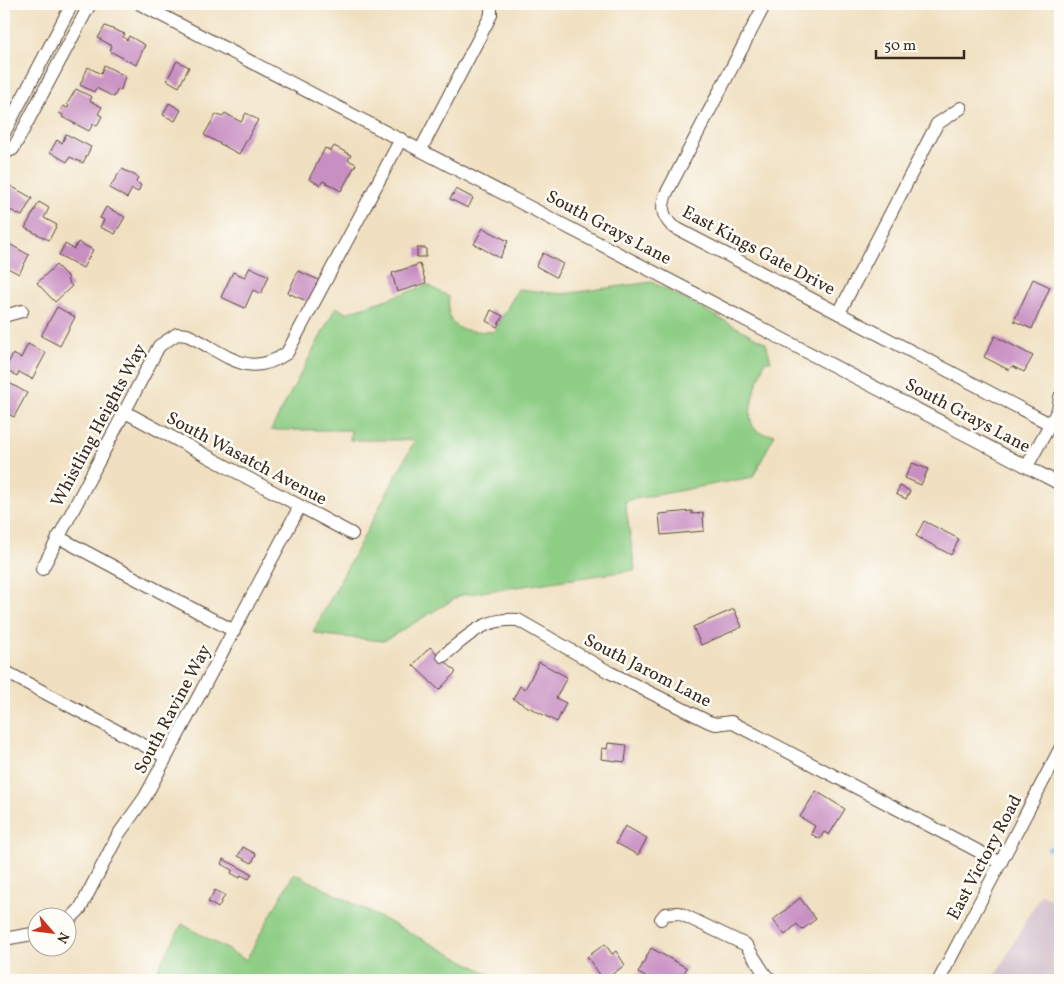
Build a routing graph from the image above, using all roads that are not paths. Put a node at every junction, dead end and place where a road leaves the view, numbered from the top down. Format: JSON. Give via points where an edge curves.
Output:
{"nodes":[{"id":1,"x":72,"y":4,"type":"edge"},
{"id":2,"x":90,"y":4,"type":"edge"},
{"id":3,"x":140,"y":4,"type":"edge"},
{"id":4,"x":491,"y":4,"type":"edge"},
{"id":5,"x":765,"y":4,"type":"edge"},
{"id":6,"x":961,"y":108,"type":"dead end"},
{"id":7,"x":4,"y":133,"type":"edge"},
{"id":8,"x":402,"y":139,"type":"junction"},
{"id":9,"x":421,"y":149,"type":"junction"},
{"id":10,"x":4,"y":153,"type":"edge"},
{"id":11,"x":22,"y":311,"type":"dead end"},
{"id":12,"x":840,"y":313,"type":"junction"},
{"id":13,"x":4,"y":316,"type":"edge"},
{"id":14,"x":1060,"y":397,"type":"edge"},
{"id":15,"x":125,"y":412,"type":"junction"},
{"id":16,"x":1050,"y":424,"type":"junction"},
{"id":17,"x":1027,"y":466,"type":"junction"},
{"id":18,"x":1060,"y":484,"type":"edge"},
{"id":19,"x":300,"y":506,"type":"junction"},
{"id":20,"x":352,"y":534,"type":"dead end"},
{"id":21,"x":58,"y":537,"type":"junction"},
{"id":22,"x":42,"y":569,"type":"dead end"},
{"id":23,"x":234,"y":631,"type":"junction"},
{"id":24,"x":443,"y":656,"type":"dead end"},
{"id":25,"x":4,"y":671,"type":"edge"},
{"id":26,"x":1060,"y":749,"type":"edge"},
{"id":27,"x":166,"y":757,"type":"junction"},
{"id":28,"x":1001,"y":863,"type":"junction"},
{"id":29,"x":78,"y":911,"type":"edge"},
{"id":30,"x":661,"y":919,"type":"dead end"},
{"id":31,"x":28,"y":935,"type":"edge"},
{"id":32,"x":4,"y":939,"type":"edge"},
{"id":33,"x":772,"y":980,"type":"edge"},
{"id":34,"x":939,"y":980,"type":"edge"}],
"edges":[{"from":1,"to":7,"type":"street"},
{"from":2,"to":10,"type":"street","via":[[13,149]]},
{"from":3,"to":8,"type":"street","name":"South Grays Lane"},
{"from":4,"to":9,"type":"street","via":[[491,15]]},
{"from":5,"to":12,"type":"street","name":"East Kings Gate Drive","via":[[662,206],[665,218],[672,226]]},
{"from":6,"to":12,"type":"street","via":[[937,124]]},
{"from":8,"to":9,"type":"street","name":"South Grays Lane"},
{"from":8,"to":15,"type":"street","name":"Whistling Heights Way","via":[[287,353],[269,363],[249,366],[193,338],[176,334],[159,346]]},
{"from":9,"to":17,"type":"street","name":"South Grays Lane"},
{"from":11,"to":13,"type":"street"},
{"from":12,"to":16,"type":"street","name":"East Kings Gate Drive"},
{"from":14,"to":16,"type":"street","via":[[1058,410]]},
{"from":15,"to":19,"type":"street","name":"South Wasatch Avenue"},
{"from":15,"to":21,"type":"street","name":"Whistling Heights Way"},
{"from":16,"to":17,"type":"street"},
{"from":17,"to":18,"type":"street","name":"South Grays Lane"},
{"from":19,"to":20,"type":"street","name":"South Wasatch Avenue"},
{"from":19,"to":23,"type":"street","name":"South Ravine Way"},
{"from":21,"to":22,"type":"street","name":"Whistling Heights Way"},
{"from":21,"to":23,"type":"street"},
{"from":23,"to":27,"type":"street","name":"South Ravine Way"},
{"from":24,"to":28,"type":"street","name":"South Jarom Lane","via":[[481,626],[502,619],[518,620],[609,672],[710,722],[731,722]]},
{"from":25,"to":27,"type":"street"},
{"from":26,"to":28,"type":"street","name":"East Victory Road"},
{"from":27,"to":29,"type":"street","name":"South Ravine Way","via":[[145,797],[118,835]]},
{"from":28,"to":34,"type":"street","name":"East Victory Road"},
{"from":30,"to":33,"type":"street","via":[[665,914],[678,913],[746,945]]},
{"from":31,"to":32,"type":"street"}]}
